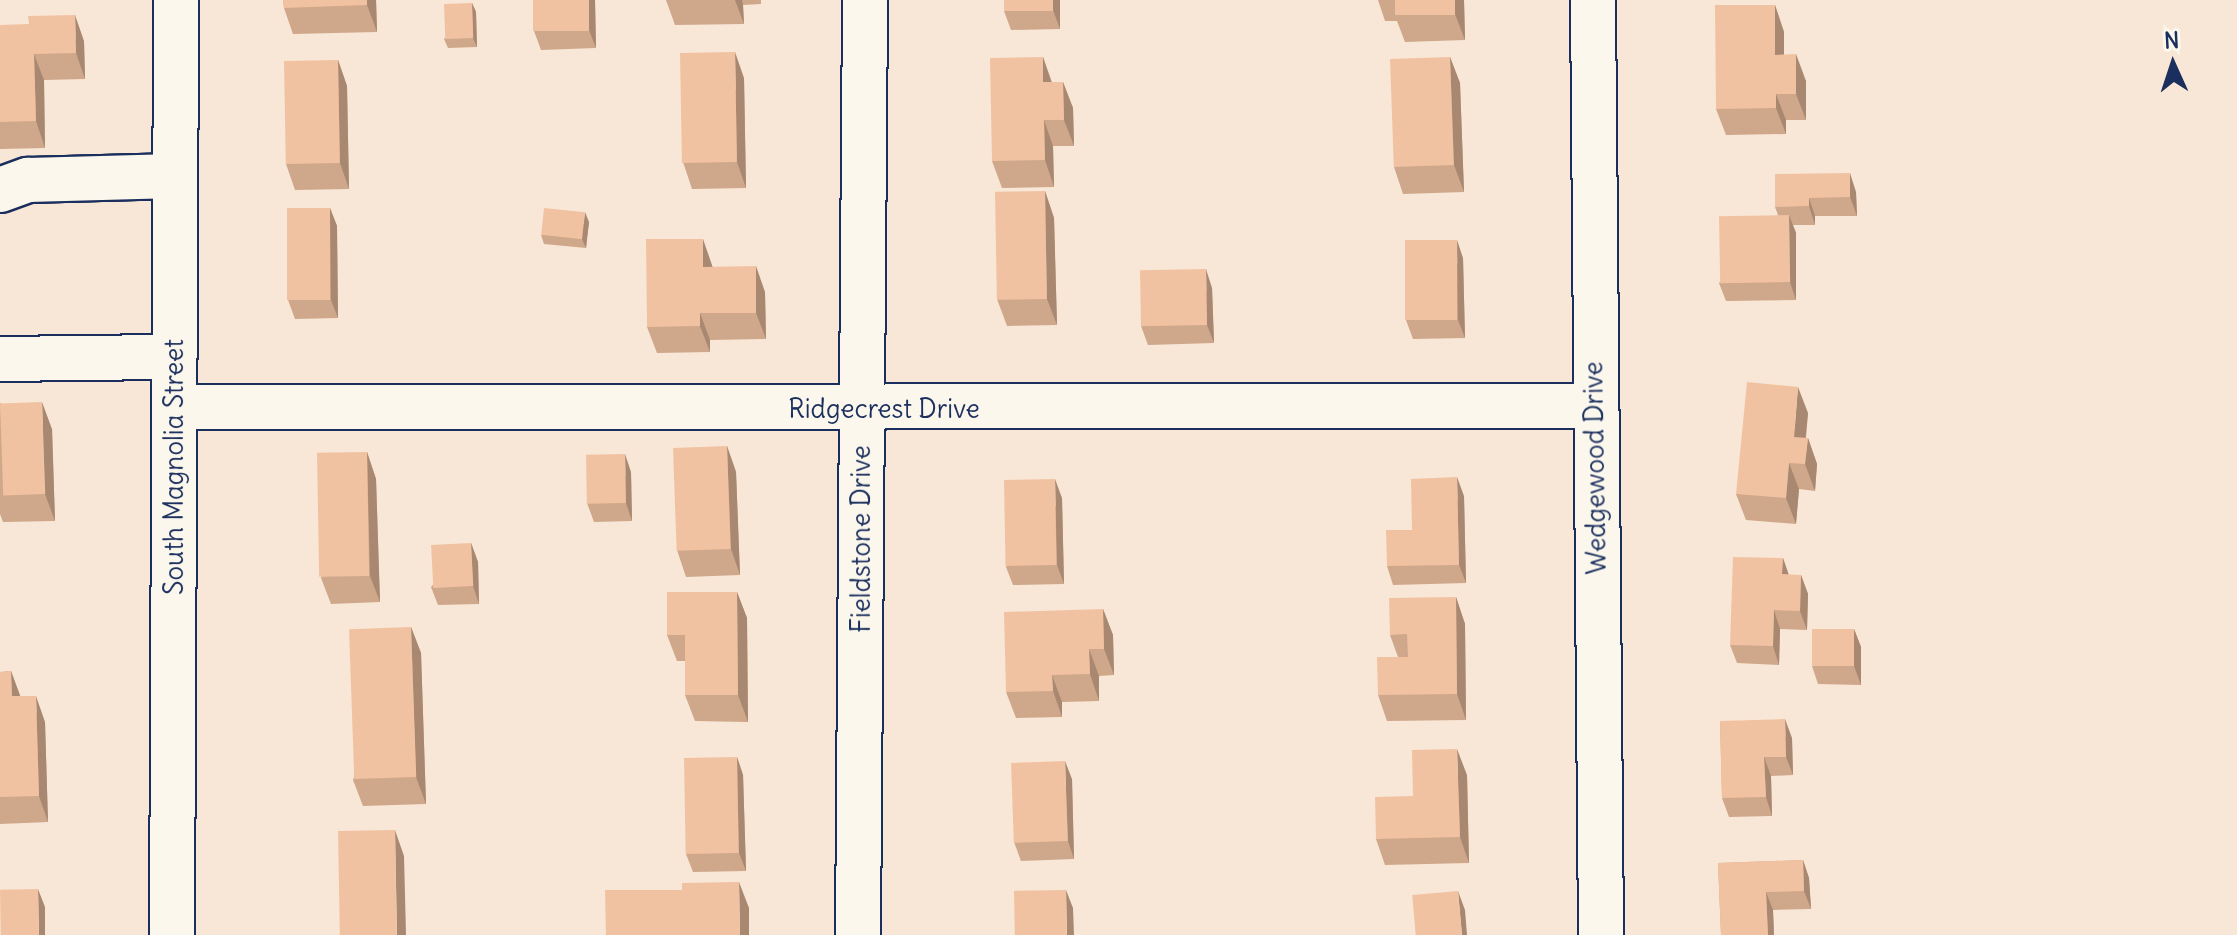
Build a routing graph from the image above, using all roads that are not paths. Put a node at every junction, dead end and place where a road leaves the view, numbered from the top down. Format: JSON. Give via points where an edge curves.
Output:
{"nodes":[{"id":1,"x":176,"y":0,"type":"edge"},
{"id":2,"x":865,"y":0,"type":"edge"},
{"id":3,"x":1593,"y":0,"type":"edge"},
{"id":4,"x":175,"y":176,"type":"junction"},
{"id":5,"x":0,"y":190,"type":"edge"},
{"id":6,"x":174,"y":357,"type":"junction"},
{"id":7,"x":0,"y":359,"type":"edge"},
{"id":8,"x":1593,"y":406,"type":"junction"},
{"id":9,"x":174,"y":407,"type":"junction"},
{"id":10,"x":862,"y":410,"type":"junction"},
{"id":11,"x":172,"y":935,"type":"edge"},
{"id":12,"x":858,"y":935,"type":"edge"},
{"id":13,"x":1601,"y":935,"type":"edge"}],
"edges":[{"from":1,"to":4,"type":"street","name":"South Magnolia Street"},
{"from":2,"to":10,"type":"street","name":"Fieldstone Drive"},
{"from":3,"to":8,"type":"street","name":"Wedgewood Drive"},
{"from":4,"to":5,"type":"street","via":[[28,180]]},
{"from":4,"to":6,"type":"street","name":"South Magnolia Street"},
{"from":6,"to":7,"type":"street"},
{"from":6,"to":9,"type":"street","name":"South Magnolia Street"},
{"from":8,"to":10,"type":"street","name":"Ridgecrest Drive"},
{"from":8,"to":13,"type":"street","name":"Wedgewood Drive"},
{"from":9,"to":10,"type":"street","name":"Ridgecrest Drive"},
{"from":9,"to":11,"type":"street","name":"South Magnolia Street"},
{"from":10,"to":12,"type":"street","name":"Fieldstone Drive"}]}
